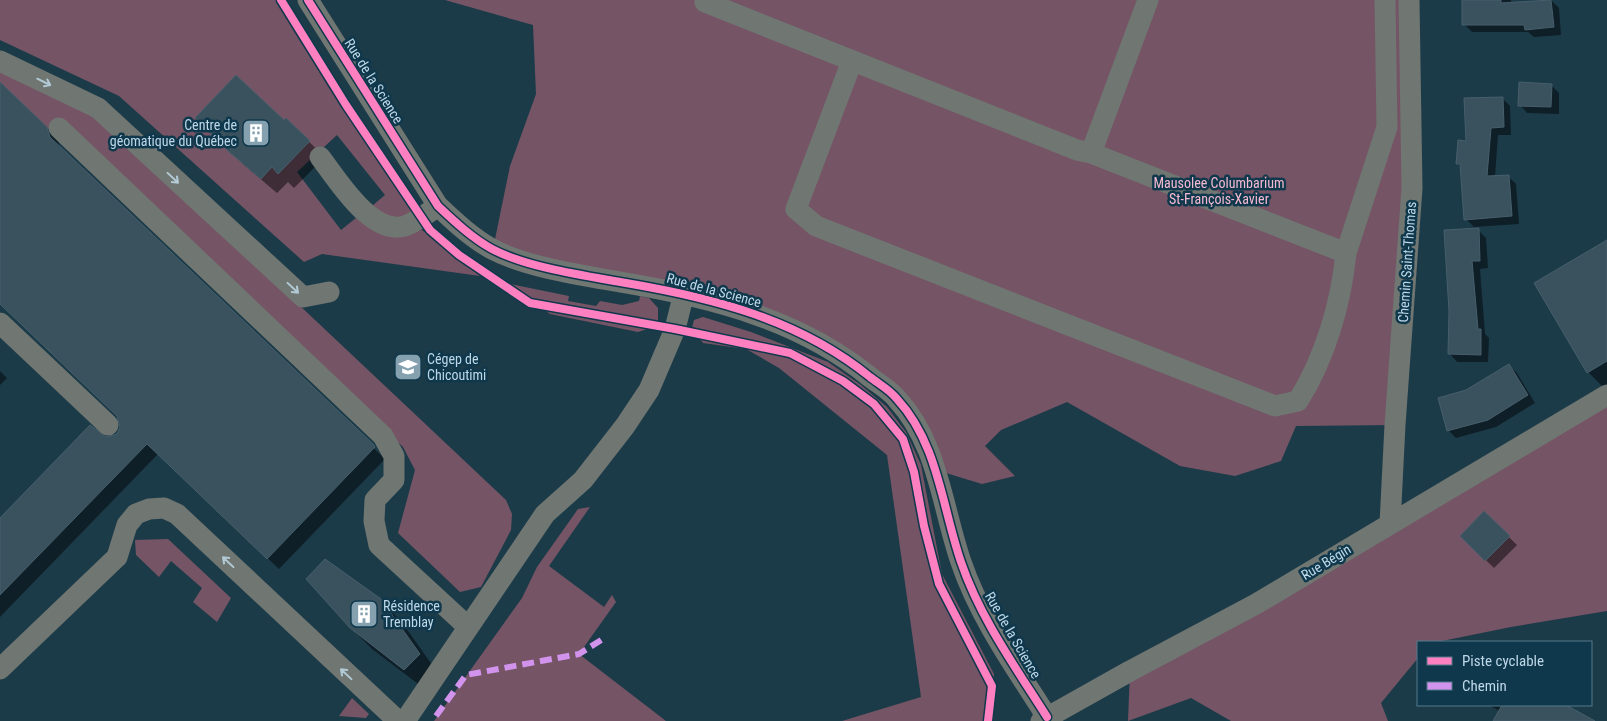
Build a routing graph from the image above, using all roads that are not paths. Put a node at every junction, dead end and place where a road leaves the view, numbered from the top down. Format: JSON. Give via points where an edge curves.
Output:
{"nodes":[{"id":1,"x":308,"y":0,"type":"edge"},
{"id":2,"x":1148,"y":0,"type":"edge"},
{"id":3,"x":1385,"y":0,"type":"edge"},
{"id":4,"x":1409,"y":0,"type":"edge"},
{"id":5,"x":705,"y":2,"type":"dead end"},
{"id":6,"x":0,"y":61,"type":"edge"},
{"id":7,"x":852,"y":61,"type":"junction"},
{"id":8,"x":59,"y":128,"type":"dead end"},
{"id":9,"x":1091,"y":153,"type":"junction"},
{"id":10,"x":320,"y":157,"type":"dead end"},
{"id":11,"x":438,"y":206,"type":"junction"},
{"id":12,"x":1346,"y":253,"type":"junction"},
{"id":13,"x":329,"y":292,"type":"dead end"},
{"id":14,"x":684,"y":293,"type":"junction"},
{"id":15,"x":0,"y":323,"type":"edge"},
{"id":16,"x":1607,"y":395,"type":"edge"},
{"id":17,"x":108,"y":425,"type":"dead end"},
{"id":18,"x":1390,"y":524,"type":"junction"},
{"id":19,"x":467,"y":626,"type":"junction"},
{"id":20,"x":0,"y":669,"type":"edge"},
{"id":21,"x":390,"y":714,"type":"edge"},
{"id":22,"x":1044,"y":719,"type":"edge"},
{"id":23,"x":405,"y":721,"type":"edge"}],
"edges":[{"from":1,"to":11,"type":"street","name":"Rue de la Science"},
{"from":2,"to":9,"type":"street"},
{"from":3,"to":12,"type":"street","via":[[1387,127]]},
{"from":4,"to":18,"type":"street","name":"Chemin Saint-Thomas","via":[[1412,188]]},
{"from":5,"to":7,"type":"street"},
{"from":6,"to":13,"type":"street","one_way":true,"via":[[98,108],[303,297]]},
{"from":7,"to":9,"type":"street"},
{"from":7,"to":12,"type":"street","via":[[796,208],[816,226],[1274,406],[1298,402],[1314,374],[1342,286]]},
{"from":8,"to":19,"type":"street","via":[[383,436],[394,456],[394,480],[375,500],[378,545]]},
{"from":9,"to":12,"type":"street"},
{"from":10,"to":11,"type":"street","via":[[360,207],[382,224],[404,226]]},
{"from":11,"to":14,"type":"street","name":"Rue de la Science","via":[[462,229],[493,250],[535,264]]},
{"from":14,"to":19,"type":"street","via":[[675,329],[649,390],[583,480],[545,514]]},
{"from":14,"to":22,"type":"street","name":"Rue de la Science","via":[[751,311],[806,335],[855,365],[897,398],[921,432],[936,470],[961,564],[987,621]]},
{"from":15,"to":17,"type":"street"},
{"from":16,"to":18,"type":"street","name":"Rue Bégin"},
{"from":18,"to":22,"type":"street","name":"Rue Bégin","via":[[1256,604]]},
{"from":19,"to":23,"type":"street"},
{"from":21,"to":20,"type":"street","one_way":true,"via":[[177,514],[164,508],[136,514],[127,525],[117,557]]}]}
